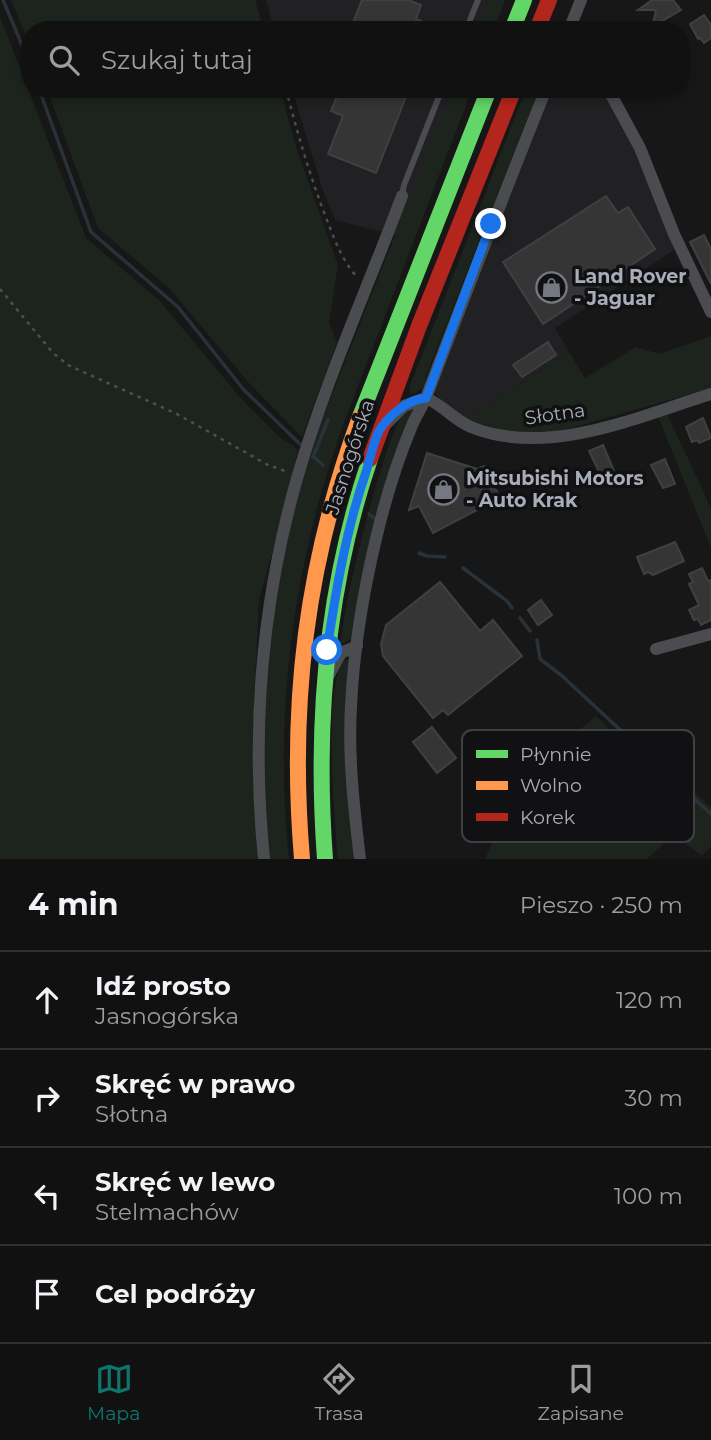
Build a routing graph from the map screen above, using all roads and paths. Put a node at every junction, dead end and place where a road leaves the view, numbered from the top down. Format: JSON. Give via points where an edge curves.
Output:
{"nodes":[{"id":1,"x":478,"y":0,"type":"edge"},
{"id":2,"x":514,"y":0,"type":"edge"},
{"id":3,"x":524,"y":0,"type":"edge"},
{"id":4,"x":549,"y":0,"type":"edge"},
{"id":5,"x":581,"y":0,"type":"edge"},
{"id":6,"x":470,"y":21,"type":"edge"},
{"id":7,"x":513,"y":21,"type":"edge"},
{"id":8,"x":516,"y":21,"type":"edge"},
{"id":9,"x":541,"y":21,"type":"edge"},
{"id":10,"x":574,"y":21,"type":"edge"},
{"id":11,"x":288,"y":98,"type":"edge"},
{"id":12,"x":438,"y":98,"type":"edge"},
{"id":13,"x":485,"y":98,"type":"edge"},
{"id":14,"x":510,"y":98,"type":"edge"},
{"id":15,"x":541,"y":98,"type":"edge"},
{"id":16,"x":613,"y":98,"type":"edge"},
{"id":17,"x":402,"y":196,"type":"joint"},
{"id":18,"x":367,"y":288,"type":"junction"},
{"id":19,"x":0,"y":289,"type":"edge"},
{"id":20,"x":5,"y":295,"type":"junction"},
{"id":21,"x":0,"y":298,"type":"edge"},
{"id":22,"x":711,"y":312,"type":"edge"},
{"id":23,"x":711,"y":394,"type":"edge"},
{"id":24,"x":426,"y":398,"type":"junction"},
{"id":25,"x":380,"y":430,"type":"junction"},
{"id":26,"x":298,"y":475,"type":"junction"},
{"id":27,"x":711,"y":634,"type":"edge"},
{"id":28,"x":357,"y":646,"type":"junction"},
{"id":29,"x":656,"y":649,"type":"dead end"},
{"id":30,"x":323,"y":688,"type":"junction"},
{"id":31,"x":264,"y":859,"type":"edge"},
{"id":32,"x":302,"y":859,"type":"edge"},
{"id":33,"x":325,"y":859,"type":"edge"},
{"id":34,"x":359,"y":859,"type":"edge"}],
"edges":[{"from":1,"to":6,"type":"lane"},
{"from":2,"to":7,"type":"lane"},
{"from":3,"to":8,"type":"main road"},
{"from":4,"to":9,"type":"main road"},
{"from":5,"to":10,"type":"street"},
{"from":11,"to":18,"type":"path","via":[[302,152],[344,263]]},
{"from":12,"to":17,"type":"lane"},
{"from":13,"to":32,"type":"main road","name":"Jasnogórska","via":[[355,429],[323,536],[306,622],[298,699]]},
{"from":14,"to":25,"type":"main road","name":"Jasnogórska"},
{"from":15,"to":24,"type":"street"},
{"from":16,"to":22,"type":"street","via":[[640,148]]},
{"from":17,"to":18,"type":"street"},
{"from":18,"to":26,"type":"street"},
{"from":19,"to":20,"type":"path"},
{"from":20,"to":21,"type":"path"},
{"from":20,"to":26,"type":"path","via":[[68,365],[177,414],[268,465]]},
{"from":23,"to":24,"type":"street","name":"Słotna","via":[[573,435],[539,440],[472,427]]},
{"from":24,"to":25,"type":"street","via":[[404,406]]},
{"from":24,"to":28,"type":"street","via":[[411,428],[384,512]]},
{"from":25,"to":30,"type":"main road","name":"Jasnogórska","via":[[341,565]]},
{"from":26,"to":31,"type":"street","via":[[271,590],[260,687]]},
{"from":27,"to":29,"type":"street"},
{"from":28,"to":30,"type":"street","via":[[338,656]]},
{"from":28,"to":34,"type":"street","via":[[350,768]]},
{"from":30,"to":33,"type":"main road","name":"Jasnogórska","via":[[319,774]]}]}
